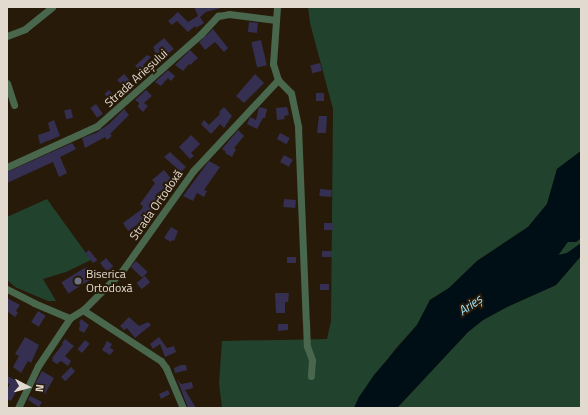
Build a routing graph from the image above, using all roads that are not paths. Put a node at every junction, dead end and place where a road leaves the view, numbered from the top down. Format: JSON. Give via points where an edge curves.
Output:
{"nodes":[{"id":1,"x":52,"y":7,"type":"edge"},
{"id":2,"x":277,"y":7,"type":"edge"},
{"id":3,"x":276,"y":20,"type":"junction"},
{"id":4,"x":7,"y":36,"type":"edge"},
{"id":5,"x":278,"y":80,"type":"junction"},
{"id":6,"x":7,"y":84,"type":"edge"},
{"id":7,"x":14,"y":105,"type":"dead end"},
{"id":8,"x":7,"y":167,"type":"edge"},
{"id":9,"x":7,"y":289,"type":"edge"},
{"id":10,"x":83,"y":310,"type":"junction"},
{"id":11,"x":70,"y":318,"type":"junction"},
{"id":12,"x":311,"y":376,"type":"dead end"},
{"id":13,"x":18,"y":408,"type":"edge"},
{"id":14,"x":184,"y":408,"type":"edge"}],
"edges":[{"from":1,"to":4,"type":"street","via":[[25,29]]},
{"from":2,"to":3,"type":"street"},
{"from":3,"to":5,"type":"street","via":[[273,64]]},
{"from":3,"to":8,"type":"street","name":"Strada Arieșului","via":[[229,14],[218,16],[97,126]]},
{"from":5,"to":10,"type":"street","name":"Strada Ortodoxă","via":[[208,153],[122,271]]},
{"from":5,"to":12,"type":"street","via":[[291,93],[298,127],[306,322],[312,360]]},
{"from":6,"to":7,"type":"street"},
{"from":9,"to":11,"type":"street"},
{"from":10,"to":11,"type":"street","name":"Strada Ortodoxă"},
{"from":10,"to":14,"type":"street","via":[[161,361]]},
{"from":11,"to":13,"type":"street","name":"Strada Ortodoxă","via":[[38,366]]}]}
